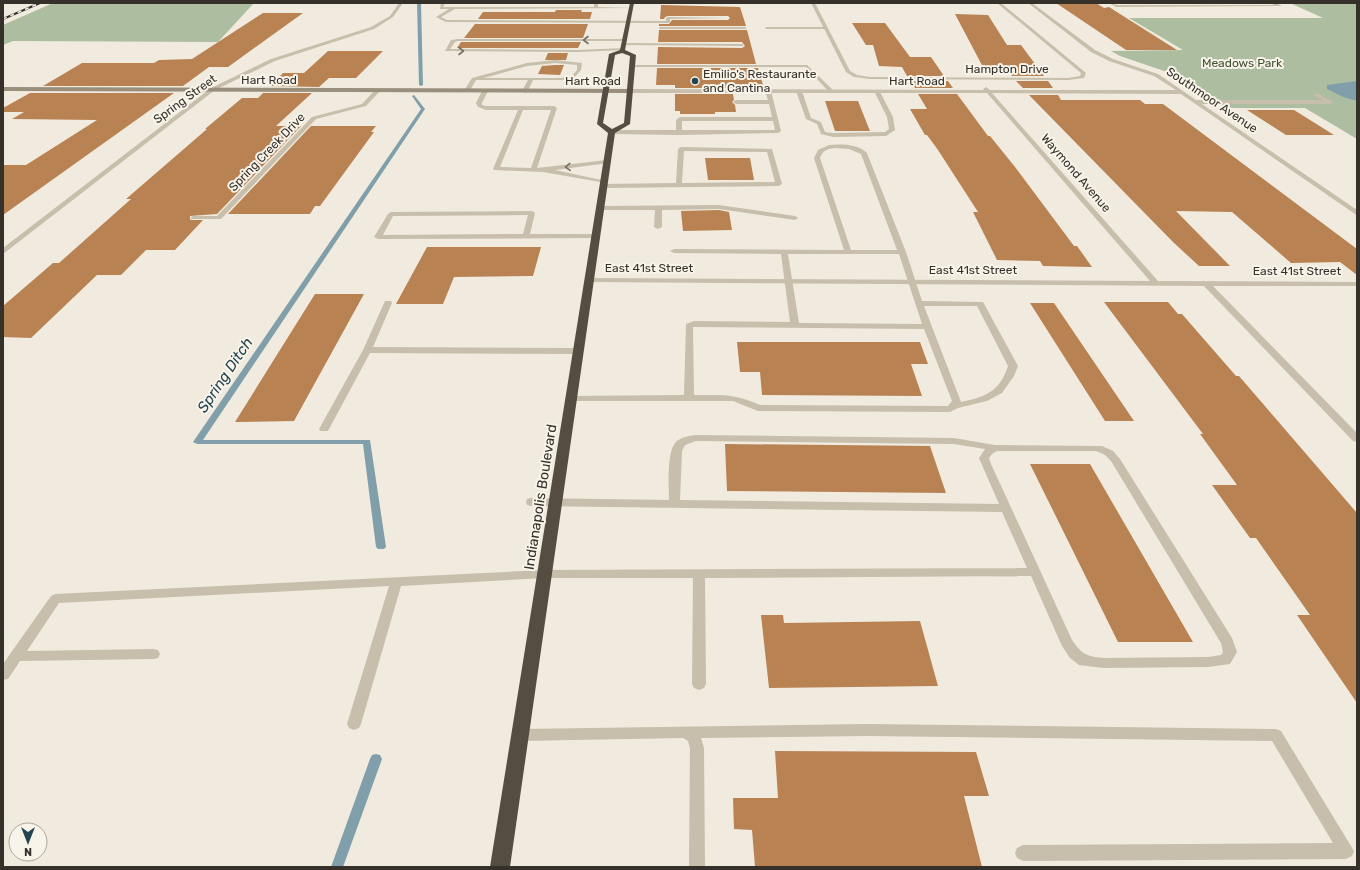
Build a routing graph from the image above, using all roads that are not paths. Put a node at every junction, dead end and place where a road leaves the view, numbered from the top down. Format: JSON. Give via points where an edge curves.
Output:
{"nodes":[{"id":1,"x":401,"y":3,"type":"edge"},
{"id":2,"x":443,"y":3,"type":"edge"},
{"id":3,"x":596,"y":3,"type":"edge"},
{"id":4,"x":672,"y":3,"type":"edge"},
{"id":5,"x":813,"y":3,"type":"edge"},
{"id":6,"x":999,"y":3,"type":"edge"},
{"id":7,"x":1030,"y":3,"type":"edge"},
{"id":8,"x":1111,"y":3,"type":"edge"},
{"id":9,"x":1273,"y":3,"type":"edge"},
{"id":10,"x":632,"y":5,"type":"edge"},
{"id":11,"x":454,"y":8,"type":"junction"},
{"id":12,"x":596,"y":8,"type":"junction"},
{"id":13,"x":726,"y":18,"type":"dead end"},
{"id":14,"x":629,"y":22,"type":"junction"},
{"id":15,"x":628,"y":28,"type":"junction"},
{"id":16,"x":636,"y":28,"type":"dead end"},
{"id":17,"x":651,"y":28,"type":"dead end"},
{"id":18,"x":745,"y":28,"type":"dead end"},
{"id":19,"x":766,"y":28,"type":"dead end"},
{"id":20,"x":826,"y":28,"type":"junction"},
{"id":21,"x":742,"y":45,"type":"dead end"},
{"id":22,"x":624,"y":46,"type":"junction"},
{"id":23,"x":632,"y":66,"type":"junction"},
{"id":24,"x":978,"y":78,"type":"junction"},
{"id":25,"x":474,"y":79,"type":"junction"},
{"id":26,"x":531,"y":79,"type":"junction"},
{"id":27,"x":3,"y":89,"type":"edge"},
{"id":28,"x":213,"y":89,"type":"junction"},
{"id":29,"x":378,"y":90,"type":"junction"},
{"id":30,"x":467,"y":91,"type":"junction"},
{"id":31,"x":485,"y":91,"type":"junction"},
{"id":32,"x":525,"y":91,"type":"junction"},
{"id":33,"x":606,"y":91,"type":"junction"},
{"id":34,"x":630,"y":91,"type":"junction"},
{"id":35,"x":768,"y":91,"type":"junction"},
{"id":36,"x":799,"y":91,"type":"junction"},
{"id":37,"x":831,"y":91,"type":"junction"},
{"id":38,"x":877,"y":91,"type":"junction"},
{"id":39,"x":988,"y":91,"type":"junction"},
{"id":40,"x":1182,"y":92,"type":"junction"},
{"id":41,"x":1317,"y":95,"type":"dead end"},
{"id":42,"x":736,"y":102,"type":"dead end"},
{"id":43,"x":770,"y":102,"type":"junction"},
{"id":44,"x":1197,"y":102,"type":"junction"},
{"id":45,"x":521,"y":108,"type":"junction"},
{"id":46,"x":544,"y":117,"type":"dead end"},
{"id":47,"x":775,"y":119,"type":"junction"},
{"id":48,"x":550,"y":120,"type":"junction"},
{"id":49,"x":542,"y":124,"type":"dead end"},
{"id":50,"x":612,"y":132,"type":"junction"},
{"id":51,"x":679,"y":133,"type":"junction"},
{"id":52,"x":537,"y":137,"type":"dead end"},
{"id":53,"x":544,"y":137,"type":"junction"},
{"id":54,"x":535,"y":144,"type":"dead end"},
{"id":55,"x":542,"y":144,"type":"junction"},
{"id":56,"x":533,"y":151,"type":"dead end"},
{"id":57,"x":540,"y":151,"type":"junction"},
{"id":58,"x":530,"y":158,"type":"dead end"},
{"id":59,"x":537,"y":158,"type":"junction"},
{"id":60,"x":607,"y":162,"type":"junction"},
{"id":61,"x":534,"y":169,"type":"junction"},
{"id":62,"x":543,"y":170,"type":"junction"},
{"id":63,"x":604,"y":184,"type":"junction"},
{"id":64,"x":679,"y":185,"type":"junction"},
{"id":65,"x":600,"y":208,"type":"junction"},
{"id":66,"x":659,"y":208,"type":"junction"},
{"id":67,"x":1357,"y":213,"type":"edge"},
{"id":68,"x":193,"y":218,"type":"dead end"},
{"id":69,"x":795,"y":218,"type":"dead end"},
{"id":70,"x":658,"y":227,"type":"dead end"},
{"id":71,"x":526,"y":235,"type":"junction"},
{"id":72,"x":596,"y":236,"type":"junction"},
{"id":73,"x":674,"y":251,"type":"dead end"},
{"id":74,"x":3,"y":252,"type":"edge"},
{"id":75,"x":784,"y":252,"type":"junction"},
{"id":76,"x":848,"y":252,"type":"junction"},
{"id":77,"x":902,"y":252,"type":"junction"},
{"id":78,"x":589,"y":280,"type":"junction"},
{"id":79,"x":789,"y":281,"type":"junction"},
{"id":80,"x":910,"y":282,"type":"junction"},
{"id":81,"x":1156,"y":283,"type":"junction"},
{"id":82,"x":1206,"y":283,"type":"junction"},
{"id":83,"x":1357,"y":284,"type":"edge"},
{"id":84,"x":388,"y":303,"type":"dead end"},
{"id":85,"x":918,"y":303,"type":"junction"},
{"id":86,"x":795,"y":325,"type":"junction"},
{"id":87,"x":927,"y":327,"type":"junction"},
{"id":88,"x":367,"y":350,"type":"junction"},
{"id":89,"x":578,"y":351,"type":"junction"},
{"id":90,"x":689,"y":398,"type":"junction"},
{"id":91,"x":571,"y":399,"type":"junction"},
{"id":92,"x":955,"y":406,"type":"junction"},
{"id":93,"x":324,"y":429,"type":"dead end"},
{"id":94,"x":1357,"y":438,"type":"edge"},
{"id":95,"x":995,"y":448,"type":"junction"},
{"id":96,"x":531,"y":502,"type":"dead end"},
{"id":97,"x":556,"y":502,"type":"junction"},
{"id":98,"x":675,"y":503,"type":"junction"},
{"id":99,"x":1006,"y":508,"type":"junction"},
{"id":100,"x":1035,"y":572,"type":"junction"},
{"id":101,"x":545,"y":574,"type":"junction"},
{"id":102,"x":699,"y":574,"type":"junction"},
{"id":103,"x":396,"y":582,"type":"junction"},
{"id":104,"x":153,"y":654,"type":"dead end"},
{"id":105,"x":16,"y":656,"type":"junction"},
{"id":106,"x":3,"y":675,"type":"edge"},
{"id":107,"x":699,"y":684,"type":"dead end"},
{"id":108,"x":354,"y":724,"type":"dead end"},
{"id":109,"x":685,"y":732,"type":"junction"},
{"id":110,"x":520,"y":735,"type":"junction"},
{"id":111,"x":1023,"y":853,"type":"dead end"},
{"id":112,"x":500,"y":867,"type":"edge"},
{"id":113,"x":697,"y":867,"type":"edge"}],
"edges":[{"from":1,"to":28,"type":"street","name":"Spring Street","via":[[396,13],[381,24],[273,60]]},
{"from":2,"to":11,"type":"street","via":[[441,8]]},
{"from":3,"to":12,"type":"street"},
{"from":4,"to":10,"type":"street"},
{"from":5,"to":20,"type":"street","name":"Hampton Drive"},
{"from":6,"to":24,"type":"street","name":"Hampton Drive","via":[[1084,73],[1082,77],[1068,79]]},
{"from":7,"to":40,"type":"street","name":"Southmoor Avenue","via":[[1093,51],[1111,60],[1156,75]]},
{"from":8,"to":9,"type":"street","via":[[1116,6],[1280,6]]},
{"from":10,"to":12,"type":"street"},
{"from":10,"to":14,"type":"highway"},
{"from":11,"to":12,"type":"street"},
{"from":11,"to":14,"type":"street","via":[[438,16],[446,21]]},
{"from":13,"to":14,"type":"street","via":[[668,18],[668,22]]},
{"from":14,"to":15,"type":"highway"},
{"from":15,"to":16,"type":"street"},
{"from":15,"to":22,"type":"highway"},
{"from":17,"to":18,"type":"street"},
{"from":19,"to":20,"type":"street"},
{"from":20,"to":24,"type":"street","name":"Hampton Drive","via":[[848,72],[856,76]]},
{"from":21,"to":22,"type":"street"},
{"from":22,"to":22,"type":"street","one_way":true,"via":[[461,40],[453,41],[447,50],[578,51]]},
{"from":22,"to":23,"type":"highway","via":[[633,55]]},
{"from":22,"to":33,"type":"highway","via":[[612,54]]},
{"from":23,"to":34,"type":"highway"},
{"from":23,"to":37,"type":"street","via":[[806,66]]},
{"from":24,"to":39,"type":"street","name":"Waymond Avenue"},
{"from":25,"to":26,"type":"street"},
{"from":25,"to":26,"type":"street","via":[[526,64],[580,64],[574,77]]},
{"from":25,"to":30,"type":"street"},
{"from":26,"to":32,"type":"street"},
{"from":27,"to":28,"type":"street","name":"Hart Road"},
{"from":28,"to":29,"type":"street","name":"Hart Road"},
{"from":28,"to":74,"type":"street","name":"Spring Street"},
{"from":29,"to":30,"type":"street","name":"Hart Road"},
{"from":29,"to":68,"type":"street","name":"Spring Creek Drive","via":[[364,105],[314,118],[219,218]]},
{"from":30,"to":31,"type":"street","name":"Hart Road"},
{"from":31,"to":32,"type":"street","name":"Hart Road"},
{"from":31,"to":45,"type":"street","via":[[480,106]]},
{"from":32,"to":33,"type":"street","name":"Hart Road"},
{"from":33,"to":34,"type":"street","name":"Hart Road"},
{"from":33,"to":50,"type":"highway","via":[[600,124]]},
{"from":34,"to":35,"type":"street","name":"Hart Road"},
{"from":34,"to":50,"type":"highway","via":[[627,124]]},
{"from":35,"to":36,"type":"street","name":"Hart Road"},
{"from":35,"to":43,"type":"street"},
{"from":36,"to":37,"type":"street","name":"Hart Road"},
{"from":36,"to":38,"type":"street","via":[[809,119],[819,123],[823,133],[880,135],[892,130],[890,117]]},
{"from":37,"to":38,"type":"street","name":"Hart Road"},
{"from":38,"to":39,"type":"street","name":"Hart Road"},
{"from":39,"to":40,"type":"street","name":"Hart Road"},
{"from":39,"to":81,"type":"street","name":"Waymond Avenue"},
{"from":40,"to":44,"type":"street","name":"Southmoor Avenue"},
{"from":41,"to":44,"type":"street","via":[[1330,102]]},
{"from":42,"to":43,"type":"street"},
{"from":43,"to":47,"type":"street"},
{"from":44,"to":67,"type":"street","name":"Southmoor Avenue"},
{"from":45,"to":48,"type":"street","via":[[554,108]]},
{"from":45,"to":61,"type":"street","via":[[504,158],[496,169]]},
{"from":46,"to":48,"type":"street"},
{"from":47,"to":51,"type":"street","via":[[679,120]]},
{"from":47,"to":51,"type":"street","via":[[778,131],[773,132]]},
{"from":48,"to":49,"type":"street"},
{"from":48,"to":53,"type":"street","via":[[543,130]]},
{"from":50,"to":51,"type":"street"},
{"from":50,"to":60,"type":"highway","name":"Indianapolis Boulevard"},
{"from":52,"to":53,"type":"street"},
{"from":53,"to":55,"type":"street"},
{"from":54,"to":55,"type":"street"},
{"from":55,"to":57,"type":"street"},
{"from":56,"to":57,"type":"street"},
{"from":57,"to":59,"type":"street"},
{"from":58,"to":59,"type":"street"},
{"from":59,"to":61,"type":"street"},
{"from":60,"to":62,"type":"street","one_way":true},
{"from":60,"to":63,"type":"highway","name":"Indianapolis Boulevard"},
{"from":61,"to":62,"type":"street"},
{"from":62,"to":63,"type":"street"},
{"from":63,"to":64,"type":"street"},
{"from":63,"to":65,"type":"highway","name":"Indianapolis Boulevard"},
{"from":64,"to":64,"type":"street","via":[[681,149],[770,150],[779,184]]},
{"from":65,"to":66,"type":"street"},
{"from":65,"to":72,"type":"highway","name":"Indianapolis Boulevard"},
{"from":66,"to":69,"type":"street","via":[[719,207]]},
{"from":66,"to":70,"type":"street"},
{"from":71,"to":71,"type":"street","via":[[394,236],[378,237],[391,214],[532,213]]},
{"from":71,"to":72,"type":"street"},
{"from":72,"to":78,"type":"highway","name":"Indianapolis Boulevard"},
{"from":73,"to":75,"type":"street"},
{"from":75,"to":76,"type":"street"},
{"from":75,"to":79,"type":"street"},
{"from":76,"to":77,"type":"street"},
{"from":76,"to":77,"type":"street","via":[[817,158],[824,148],[835,146],[850,147],[864,153]]},
{"from":77,"to":80,"type":"street"},
{"from":78,"to":79,"type":"street","name":"East 41st Street"},
{"from":78,"to":89,"type":"highway","name":"Indianapolis Boulevard"},
{"from":79,"to":80,"type":"street","name":"East 41st Street"},
{"from":79,"to":86,"type":"street"},
{"from":80,"to":81,"type":"street","name":"East 41st Street"},
{"from":80,"to":85,"type":"street"},
{"from":81,"to":82,"type":"street","name":"East 41st Street"},
{"from":82,"to":83,"type":"street","name":"East 41st Street"},
{"from":82,"to":94,"type":"street"},
{"from":84,"to":88,"type":"street"},
{"from":85,"to":87,"type":"street"},
{"from":85,"to":92,"type":"street","via":[[980,304],[1013,366],[1011,375],[999,391],[981,402]]},
{"from":86,"to":87,"type":"street"},
{"from":86,"to":90,"type":"street","via":[[689,326]]},
{"from":87,"to":92,"type":"street","via":[[956,401]]},
{"from":88,"to":89,"type":"street"},
{"from":88,"to":93,"type":"street"},
{"from":89,"to":91,"type":"highway","name":"Indianapolis Boulevard"},
{"from":90,"to":91,"type":"street"},
{"from":90,"to":92,"type":"street","via":[[733,398],[758,408],[950,409]]},
{"from":91,"to":97,"type":"highway","name":"Indianapolis Boulevard"},
{"from":95,"to":98,"type":"street","via":[[948,441],[695,438],[678,445]]},
{"from":95,"to":99,"type":"street","via":[[984,458]]},
{"from":95,"to":100,"type":"street","via":[[1098,448],[1116,459],[1227,642],[1230,652],[1225,660],[1208,662],[1084,661],[1075,654],[1067,642]]},
{"from":96,"to":97,"type":"street"},
{"from":97,"to":98,"type":"street"},
{"from":97,"to":101,"type":"highway","name":"Indianapolis Boulevard"},
{"from":98,"to":99,"type":"street"},
{"from":99,"to":100,"type":"street"},
{"from":100,"to":102,"type":"street"},
{"from":101,"to":102,"type":"street"},
{"from":101,"to":103,"type":"street"},
{"from":101,"to":110,"type":"highway","name":"Indianapolis Boulevard"},
{"from":102,"to":107,"type":"street"},
{"from":103,"to":105,"type":"street","via":[[55,599]]},
{"from":103,"to":108,"type":"street"},
{"from":104,"to":105,"type":"street"},
{"from":105,"to":106,"type":"street"},
{"from":109,"to":110,"type":"street"},
{"from":109,"to":111,"type":"street","via":[[875,730],[1276,735],[1346,851]]},
{"from":109,"to":113,"type":"street","via":[[694,737],[697,748]]},
{"from":110,"to":112,"type":"highway","name":"Indianapolis Boulevard"}]}
